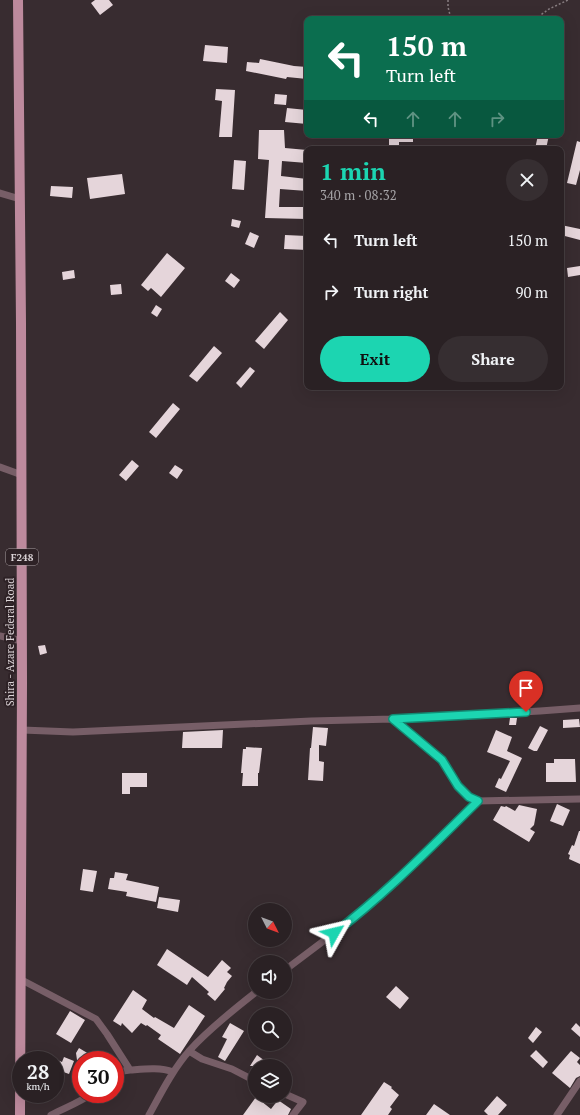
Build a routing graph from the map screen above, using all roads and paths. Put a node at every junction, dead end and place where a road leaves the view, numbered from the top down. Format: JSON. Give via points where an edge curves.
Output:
{"nodes":[{"id":1,"x":18,"y":0,"type":"edge"},
{"id":2,"x":448,"y":0,"type":"edge"},
{"id":3,"x":568,"y":0,"type":"edge"},
{"id":4,"x":450,"y":16,"type":"edge"},
{"id":5,"x":539,"y":16,"type":"edge"},
{"id":6,"x":0,"y":192,"type":"edge"},
{"id":7,"x":20,"y":199,"type":"junction"},
{"id":8,"x":0,"y":467,"type":"edge"},
{"id":9,"x":22,"y":474,"type":"junction"},
{"id":10,"x":0,"y":636,"type":"edge"},
{"id":11,"x":22,"y":641,"type":"junction"},
{"id":12,"x":580,"y":708,"type":"edge"},
{"id":13,"x":393,"y":719,"type":"junction"},
{"id":14,"x":22,"y":730,"type":"junction"},
{"id":15,"x":580,"y":799,"type":"edge"},
{"id":16,"x":478,"y":801,"type":"junction"},
{"id":17,"x":292,"y":965,"type":"edge"},
{"id":18,"x":20,"y":979,"type":"junction"},
{"id":19,"x":248,"y":998,"type":"edge"},
{"id":20,"x":189,"y":1051,"type":"junction"},
{"id":21,"x":130,"y":1070,"type":"junction"},
{"id":22,"x":124,"y":1071,"type":"edge"},
{"id":23,"x":173,"y":1072,"type":"junction"},
{"id":24,"x":248,"y":1077,"type":"edge"},
{"id":25,"x":580,"y":1081,"type":"edge"},
{"id":26,"x":292,"y":1097,"type":"edge"},
{"id":27,"x":74,"y":1103,"type":"edge"},
{"id":28,"x":20,"y":1115,"type":"edge"},
{"id":29,"x":51,"y":1115,"type":"edge"},
{"id":30,"x":149,"y":1115,"type":"edge"},
{"id":31,"x":294,"y":1115,"type":"edge"},
{"id":32,"x":557,"y":1115,"type":"edge"}],
"edges":[{"from":1,"to":7,"type":"main road","name":"Shira - Azare Federal Road","number":"F248"},
{"from":2,"to":4,"type":"path"},
{"from":3,"to":5,"type":"path"},
{"from":6,"to":7,"type":"street"},
{"from":7,"to":9,"type":"main road","name":"Shira - Azare Federal Road","number":"F248"},
{"from":8,"to":9,"type":"street"},
{"from":9,"to":11,"type":"main road","name":"Shira - Azare Federal Road","number":"F248"},
{"from":10,"to":11,"type":"street"},
{"from":11,"to":14,"type":"main road","name":"Shira - Azare Federal Road","number":"F248"},
{"from":12,"to":13,"type":"street"},
{"from":13,"to":14,"type":"street","via":[[73,732]]},
{"from":13,"to":16,"type":"street","via":[[442,760],[458,786],[469,797]]},
{"from":14,"to":18,"type":"main road","name":"Shira - Azare Federal Road","number":"F248"},
{"from":15,"to":16,"type":"street"},
{"from":16,"to":17,"type":"street","via":[[358,915]]},
{"from":18,"to":21,"type":"street","via":[[96,1019]]},
{"from":18,"to":28,"type":"main road","name":"Shira - Azare Federal Road","number":"F248"},
{"from":19,"to":20,"type":"street"},
{"from":20,"to":23,"type":"street"},
{"from":20,"to":24,"type":"street","via":[[202,1059]]},
{"from":21,"to":22,"type":"street"},
{"from":21,"to":23,"type":"street"},
{"from":23,"to":30,"type":"street"},
{"from":25,"to":32,"type":"street"},
{"from":26,"to":31,"type":"street","via":[[303,1102]]},
{"from":27,"to":29,"type":"street"}]}
